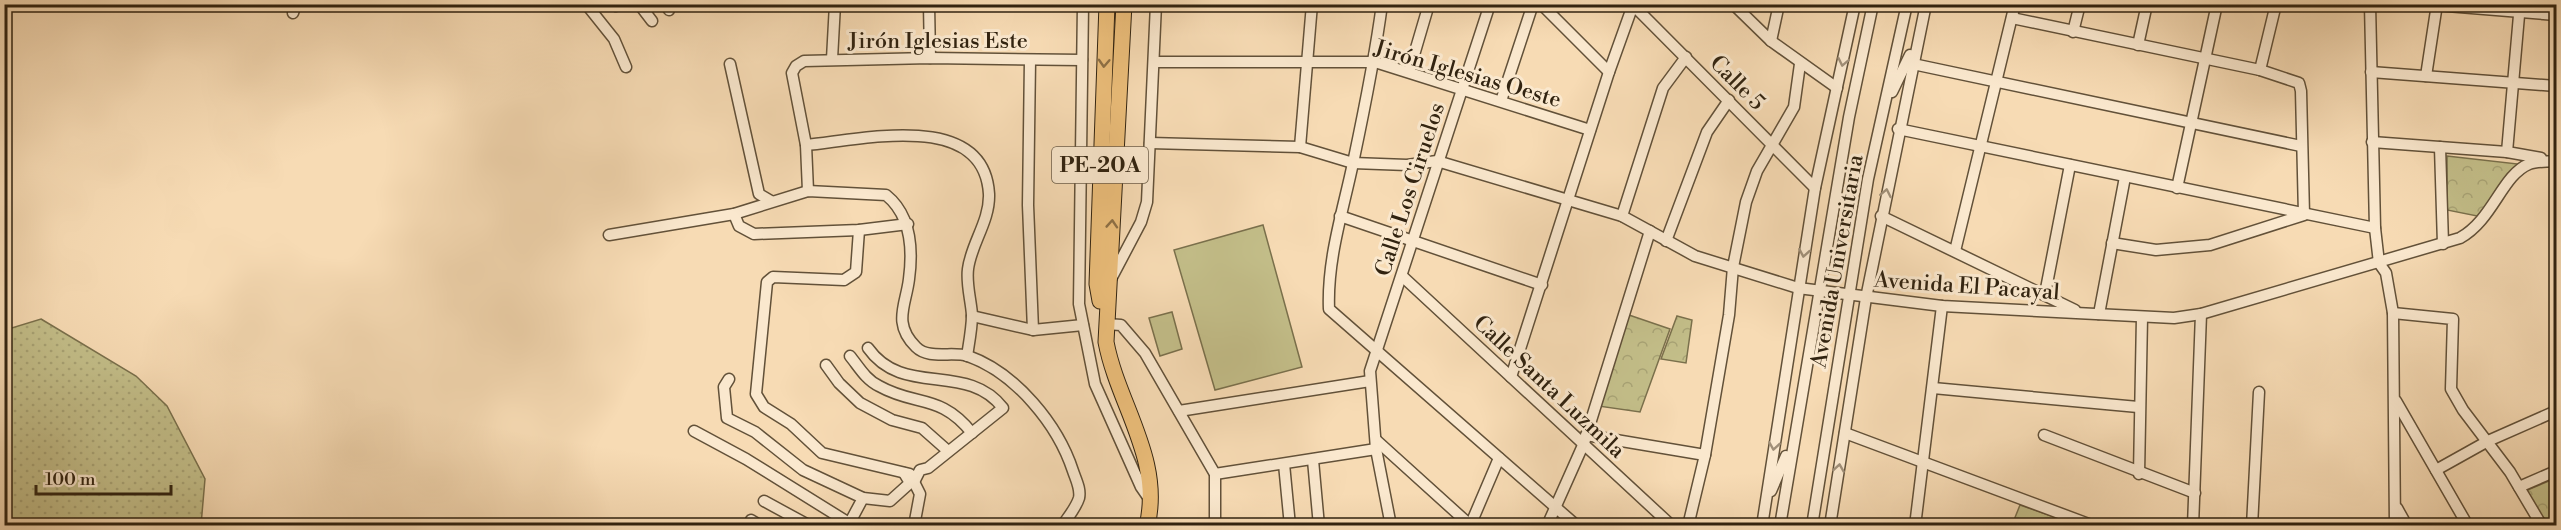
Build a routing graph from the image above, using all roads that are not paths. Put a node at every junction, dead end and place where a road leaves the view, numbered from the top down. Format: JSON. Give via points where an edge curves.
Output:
{"nodes":[{"id":1,"x":586,"y":4,"type":"edge"},
{"id":2,"x":639,"y":4,"type":"edge"},
{"id":3,"x":835,"y":4,"type":"edge"},
{"id":4,"x":929,"y":4,"type":"edge"},
{"id":5,"x":1083,"y":4,"type":"edge"},
{"id":6,"x":1107,"y":4,"type":"edge"},
{"id":7,"x":1124,"y":4,"type":"edge"},
{"id":8,"x":1155,"y":4,"type":"edge"},
{"id":9,"x":1312,"y":4,"type":"edge"},
{"id":10,"x":1382,"y":4,"type":"edge"},
{"id":11,"x":1429,"y":4,"type":"edge"},
{"id":12,"x":1490,"y":4,"type":"edge"},
{"id":13,"x":1533,"y":4,"type":"edge"},
{"id":14,"x":1541,"y":4,"type":"edge"},
{"id":15,"x":1634,"y":4,"type":"edge"},
{"id":16,"x":1733,"y":4,"type":"edge"},
{"id":17,"x":1779,"y":4,"type":"edge"},
{"id":18,"x":1855,"y":4,"type":"edge"},
{"id":19,"x":1873,"y":4,"type":"edge"},
{"id":20,"x":1906,"y":4,"type":"edge"},
{"id":21,"x":1926,"y":4,"type":"edge"},
{"id":22,"x":2015,"y":4,"type":"edge"},
{"id":23,"x":2080,"y":4,"type":"edge"},
{"id":24,"x":2147,"y":4,"type":"edge"},
{"id":25,"x":2217,"y":4,"type":"edge"},
{"id":26,"x":2276,"y":4,"type":"edge"},
{"id":27,"x":2370,"y":4,"type":"edge"},
{"id":28,"x":2422,"y":4,"type":"edge"},
{"id":29,"x":2437,"y":5,"type":"edge"},
{"id":30,"x":2520,"y":8,"type":"edge"},
{"id":31,"x":2556,"y":15,"type":"edge"},
{"id":32,"x":2012,"y":18,"type":"junction"},
{"id":33,"x":652,"y":21,"type":"dead end"},
{"id":34,"x":2073,"y":32,"type":"junction"},
{"id":35,"x":1919,"y":36,"type":"junction"},
{"id":36,"x":1771,"y":41,"type":"junction"},
{"id":37,"x":2138,"y":45,"type":"junction"},
{"id":38,"x":1686,"y":57,"type":"junction"},
{"id":39,"x":930,"y":58,"type":"junction"},
{"id":40,"x":2205,"y":58,"type":"junction"},
{"id":41,"x":832,"y":59,"type":"junction"},
{"id":42,"x":1030,"y":60,"type":"junction"},
{"id":43,"x":1082,"y":60,"type":"junction"},
{"id":44,"x":1154,"y":62,"type":"junction"},
{"id":45,"x":1375,"y":62,"type":"junction"},
{"id":46,"x":1308,"y":63,"type":"junction"},
{"id":47,"x":730,"y":64,"type":"dead end"},
{"id":48,"x":1800,"y":64,"type":"junction"},
{"id":49,"x":1913,"y":64,"type":"junction"},
{"id":50,"x":626,"y":67,"type":"dead end"},
{"id":51,"x":2260,"y":70,"type":"junction"},
{"id":52,"x":1409,"y":72,"type":"junction"},
{"id":53,"x":1609,"y":72,"type":"junction"},
{"id":54,"x":2371,"y":72,"type":"junction"},
{"id":55,"x":2426,"y":76,"type":"junction"},
{"id":56,"x":1997,"y":82,"type":"junction"},
{"id":57,"x":2513,"y":83,"type":"junction"},
{"id":58,"x":2556,"y":86,"type":"edge"},
{"id":59,"x":1837,"y":88,"type":"junction"},
{"id":60,"x":1461,"y":89,"type":"junction"},
{"id":61,"x":1729,"y":100,"type":"junction"},
{"id":62,"x":1500,"y":101,"type":"junction"},
{"id":63,"x":1885,"y":109,"type":"junction"},
{"id":64,"x":2191,"y":123,"type":"junction"},
{"id":65,"x":1898,"y":129,"type":"junction"},
{"id":66,"x":1590,"y":130,"type":"junction"},
{"id":67,"x":2372,"y":142,"type":"junction"},
{"id":68,"x":1150,"y":143,"type":"junction"},
{"id":69,"x":1773,"y":144,"type":"junction"},
{"id":70,"x":806,"y":145,"type":"junction"},
{"id":71,"x":1981,"y":146,"type":"junction"},
{"id":72,"x":2301,"y":146,"type":"junction"},
{"id":73,"x":1300,"y":147,"type":"junction"},
{"id":74,"x":2440,"y":147,"type":"junction"},
{"id":75,"x":2507,"y":152,"type":"junction"},
{"id":76,"x":1437,"y":161,"type":"junction"},
{"id":77,"x":2556,"y":161,"type":"edge"},
{"id":78,"x":1353,"y":163,"type":"junction"},
{"id":79,"x":2070,"y":165,"type":"junction"},
{"id":80,"x":2125,"y":177,"type":"junction"},
{"id":81,"x":1815,"y":188,"type":"junction"},
{"id":82,"x":2177,"y":188,"type":"junction"},
{"id":83,"x":808,"y":191,"type":"junction"},
{"id":84,"x":1567,"y":199,"type":"junction"},
{"id":85,"x":771,"y":201,"type":"junction"},
{"id":86,"x":734,"y":214,"type":"junction"},
{"id":87,"x":2304,"y":215,"type":"junction"},
{"id":88,"x":1340,"y":216,"type":"junction"},
{"id":89,"x":1622,"y":216,"type":"junction"},
{"id":90,"x":1881,"y":216,"type":"junction"},
{"id":91,"x":908,"y":224,"type":"junction"},
{"id":92,"x":2375,"y":228,"type":"junction"},
{"id":93,"x":859,"y":230,"type":"junction"},
{"id":94,"x":1650,"y":231,"type":"junction"},
{"id":95,"x":609,"y":235,"type":"dead end"},
{"id":96,"x":1411,"y":241,"type":"junction"},
{"id":97,"x":1666,"y":241,"type":"junction"},
{"id":98,"x":2112,"y":243,"type":"junction"},
{"id":99,"x":2443,"y":244,"type":"junction"},
{"id":100,"x":1955,"y":251,"type":"junction"},
{"id":101,"x":2379,"y":264,"type":"junction"},
{"id":102,"x":1733,"y":267,"type":"junction"},
{"id":103,"x":1401,"y":276,"type":"junction"},
{"id":104,"x":1542,"y":285,"type":"junction"},
{"id":105,"x":1107,"y":288,"type":"junction"},
{"id":106,"x":1798,"y":288,"type":"junction"},
{"id":107,"x":1818,"y":291,"type":"junction"},
{"id":108,"x":2045,"y":294,"type":"junction"},
{"id":109,"x":1848,"y":296,"type":"junction"},
{"id":110,"x":1866,"y":298,"type":"junction"},
{"id":111,"x":1942,"y":306,"type":"junction"},
{"id":112,"x":2079,"y":312,"type":"junction"},
{"id":113,"x":2393,"y":313,"type":"junction"},
{"id":114,"x":2099,"y":314,"type":"junction"},
{"id":115,"x":2201,"y":314,"type":"junction"},
{"id":116,"x":972,"y":316,"type":"junction"},
{"id":117,"x":2142,"y":317,"type":"junction"},
{"id":118,"x":1106,"y":324,"type":"junction"},
{"id":119,"x":1083,"y":325,"type":"junction"},
{"id":120,"x":1033,"y":330,"type":"junction"},
{"id":121,"x":868,"y":348,"type":"dead end"},
{"id":122,"x":1377,"y":351,"type":"junction"},
{"id":123,"x":850,"y":356,"type":"dead end"},
{"id":124,"x":967,"y":356,"type":"junction"},
{"id":125,"x":826,"y":365,"type":"dead end"},
{"id":126,"x":1511,"y":377,"type":"junction"},
{"id":127,"x":729,"y":379,"type":"dead end"},
{"id":128,"x":1370,"y":381,"type":"junction"},
{"id":129,"x":1933,"y":388,"type":"junction"},
{"id":130,"x":2259,"y":392,"type":"dead end"},
{"id":131,"x":2395,"y":399,"type":"junction"},
{"id":132,"x":2138,"y":407,"type":"junction"},
{"id":133,"x":1179,"y":411,"type":"junction"},
{"id":134,"x":2556,"y":411,"type":"edge"},
{"id":135,"x":694,"y":431,"type":"dead end"},
{"id":136,"x":972,"y":433,"type":"junction"},
{"id":137,"x":1845,"y":433,"type":"junction"},
{"id":138,"x":2044,"y":435,"type":"dead end"},
{"id":139,"x":1585,"y":439,"type":"junction"},
{"id":140,"x":1794,"y":439,"type":"junction"},
{"id":141,"x":2488,"y":441,"type":"junction"},
{"id":142,"x":1376,"y":445,"type":"junction"},
{"id":143,"x":948,"y":451,"type":"junction"},
{"id":144,"x":1705,"y":455,"type":"junction"},
{"id":145,"x":1499,"y":458,"type":"junction"},
{"id":146,"x":1313,"y":460,"type":"junction"},
{"id":147,"x":1923,"y":462,"type":"junction"},
{"id":148,"x":1284,"y":464,"type":"junction"},
{"id":149,"x":2436,"y":470,"type":"junction"},
{"id":150,"x":901,"y":471,"type":"junction"},
{"id":151,"x":2556,"y":471,"type":"edge"},
{"id":152,"x":1215,"y":474,"type":"junction"},
{"id":153,"x":2139,"y":474,"type":"junction"},
{"id":154,"x":915,"y":480,"type":"junction"},
{"id":155,"x":2519,"y":487,"type":"junction"},
{"id":156,"x":2194,"y":493,"type":"junction"},
{"id":157,"x":863,"y":498,"type":"junction"},
{"id":158,"x":764,"y":501,"type":"dead end"},
{"id":159,"x":1151,"y":501,"type":"junction"},
{"id":160,"x":1765,"y":505,"type":"junction"},
{"id":161,"x":2395,"y":506,"type":"junction"},
{"id":162,"x":1556,"y":507,"type":"junction"},
{"id":163,"x":848,"y":524,"type":"edge"},
{"id":164,"x":810,"y":525,"type":"edge"},
{"id":165,"x":914,"y":525,"type":"edge"},
{"id":166,"x":1062,"y":525,"type":"edge"},
{"id":167,"x":1146,"y":525,"type":"edge"},
{"id":168,"x":1215,"y":525,"type":"edge"},
{"id":169,"x":1290,"y":525,"type":"edge"},
{"id":170,"x":1319,"y":525,"type":"edge"},
{"id":171,"x":1391,"y":525,"type":"edge"},
{"id":172,"x":1470,"y":525,"type":"edge"},
{"id":173,"x":1547,"y":525,"type":"edge"},
{"id":174,"x":1577,"y":525,"type":"edge"},
{"id":175,"x":1672,"y":525,"type":"edge"},
{"id":176,"x":1688,"y":525,"type":"edge"},
{"id":177,"x":1762,"y":525,"type":"edge"},
{"id":178,"x":1780,"y":525,"type":"edge"},
{"id":179,"x":1812,"y":525,"type":"edge"},
{"id":180,"x":1830,"y":525,"type":"edge"},
{"id":181,"x":1915,"y":525,"type":"edge"},
{"id":182,"x":2094,"y":525,"type":"edge"},
{"id":183,"x":2193,"y":525,"type":"edge"},
{"id":184,"x":2252,"y":525,"type":"edge"},
{"id":185,"x":2396,"y":525,"type":"edge"},
{"id":186,"x":2407,"y":525,"type":"edge"},
{"id":187,"x":2468,"y":525,"type":"edge"},
{"id":188,"x":2542,"y":525,"type":"edge"}],
"edges":[{"from":1,"to":50,"type":"street","via":[[614,39]]},
{"from":2,"to":33,"type":"street"},
{"from":3,"to":41,"type":"street"},
{"from":4,"to":39,"type":"street"},
{"from":5,"to":43,"type":"street"},
{"from":6,"to":118,"type":"highway","number":"PE-20A","one_way":true,"via":[[1097,284]]},
{"from":105,"to":7,"type":"highway","number":"PE-20A","one_way":true},
{"from":8,"to":44,"type":"street"},
{"from":9,"to":46,"type":"street"},
{"from":10,"to":45,"type":"street"},
{"from":11,"to":52,"type":"street"},
{"from":12,"to":60,"type":"street","name":"Calle Los Ciruelos"},
{"from":13,"to":62,"type":"street"},
{"from":14,"to":53,"type":"street"},
{"from":15,"to":38,"type":"street","name":"Calle 5"},
{"from":15,"to":53,"type":"street"},
{"from":16,"to":36,"type":"street"},
{"from":17,"to":36,"type":"street"},
{"from":18,"to":59,"type":"street","one_way":true},
{"from":19,"to":107,"type":"street","name":"Avenida Universitaria"},
{"from":20,"to":63,"type":"street","name":"Avenida Universitaria"},
{"from":21,"to":35,"type":"street"},
{"from":22,"to":32,"type":"street"},
{"from":23,"to":34,"type":"street"},
{"from":24,"to":37,"type":"street"},
{"from":25,"to":40,"type":"street"},
{"from":26,"to":51,"type":"street"},
{"from":27,"to":54,"type":"street"},
{"from":28,"to":29,"type":"street"},
{"from":29,"to":30,"type":"street"},
{"from":29,"to":55,"type":"street"},
{"from":30,"to":31,"type":"street"},
{"from":30,"to":57,"type":"street"},
{"from":32,"to":34,"type":"street"},
{"from":32,"to":56,"type":"street"},
{"from":34,"to":37,"type":"street"},
{"from":35,"to":49,"type":"street"},
{"from":35,"to":63,"type":"street"},
{"from":36,"to":48,"type":"street"},
{"from":37,"to":40,"type":"street"},
{"from":38,"to":61,"type":"street","name":"Calle 5"},
{"from":38,"to":89,"type":"street","via":[[1663,88]]},
{"from":39,"to":41,"type":"street","name":"Jirón Iglesias Este"},
{"from":39,"to":42,"type":"street","name":"Jirón Iglesias Este"},
{"from":40,"to":51,"type":"street"},
{"from":40,"to":64,"type":"street"},
{"from":41,"to":70,"type":"street","name":"Jirón Iglesias Este","via":[[804,61],[792,73]]},
{"from":42,"to":43,"type":"street","name":"Jirón Iglesias Este"},
{"from":42,"to":120,"type":"street","via":[[1028,205]]},
{"from":43,"to":119,"type":"street","via":[[1078,280]]},
{"from":44,"to":46,"type":"street","name":"Jirón Iglesias Oeste"},
{"from":44,"to":68,"type":"street"},
{"from":45,"to":46,"type":"street","name":"Jirón Iglesias Oeste"},
{"from":45,"to":52,"type":"street","name":"Jirón Iglesias Oeste"},
{"from":45,"to":78,"type":"street"},
{"from":46,"to":73,"type":"street"},
{"from":47,"to":85,"type":"street","via":[[759,194]]},
{"from":48,"to":59,"type":"street"},
{"from":48,"to":69,"type":"street","via":[[1794,107]]},
{"from":49,"to":56,"type":"street"},
{"from":49,"to":65,"type":"street"},
{"from":51,"to":72,"type":"street","via":[[2299,83]]},
{"from":52,"to":60,"type":"street","name":"Jirón Iglesias Oeste"},
{"from":53,"to":66,"type":"street"},
{"from":54,"to":55,"type":"street"},
{"from":54,"to":67,"type":"street"},
{"from":55,"to":57,"type":"street"},
{"from":56,"to":64,"type":"street"},
{"from":56,"to":71,"type":"street"},
{"from":57,"to":58,"type":"street"},
{"from":57,"to":75,"type":"street"},
{"from":59,"to":81,"type":"street"},
{"from":60,"to":62,"type":"street","name":"Jirón Iglesias Oeste"},
{"from":60,"to":76,"type":"street","name":"Calle Los Ciruelos"},
{"from":61,"to":69,"type":"street","name":"Calle 5"},
{"from":61,"to":97,"type":"street","via":[[1707,132]]},
{"from":62,"to":66,"type":"street","name":"Jirón Iglesias Oeste"},
{"from":63,"to":109,"type":"street","name":"Avenida Universitaria","via":[[1868,179]]},
{"from":64,"to":72,"type":"street"},
{"from":64,"to":82,"type":"street"},
{"from":65,"to":71,"type":"street"},
{"from":90,"to":65,"type":"street","one_way":true},
{"from":66,"to":84,"type":"street"},
{"from":67,"to":74,"type":"street"},
{"from":67,"to":92,"type":"street"},
{"from":68,"to":73,"type":"street","name":"Avenida El Pacayal"},
{"from":68,"to":105,"type":"street","via":[[1145,213]]},
{"from":69,"to":81,"type":"street","name":"Calle 5"},
{"from":69,"to":102,"type":"street","via":[[1746,201]]},
{"from":70,"to":83,"type":"street"},
{"from":70,"to":116,"type":"street","via":[[899,134],[936,138],[961,147],[978,160],[989,196],[968,268]]},
{"from":71,"to":79,"type":"street"},
{"from":71,"to":100,"type":"street"},
{"from":72,"to":87,"type":"street"},
{"from":73,"to":78,"type":"street","name":"Avenida El Pacayal"},
{"from":74,"to":75,"type":"street"},
{"from":74,"to":99,"type":"street"},
{"from":75,"to":77,"type":"street"},
{"from":76,"to":78,"type":"street","name":"Avenida El Pacayal","via":[[1407,165]]},
{"from":76,"to":84,"type":"street","name":"Avenida El Pacayal"},
{"from":76,"to":96,"type":"street","name":"Calle Los Ciruelos"},
{"from":77,"to":99,"type":"street","name":"Avenida El Pacayal","via":[[2522,168],[2480,224]]},
{"from":78,"to":88,"type":"street"},
{"from":79,"to":80,"type":"street"},
{"from":79,"to":108,"type":"street"},
{"from":80,"to":82,"type":"street"},
{"from":80,"to":98,"type":"street"},
{"from":81,"to":106,"type":"street","one_way":true},
{"from":82,"to":87,"type":"street"},
{"from":83,"to":85,"type":"street"},
{"from":83,"to":91,"type":"street","via":[[886,195]]},
{"from":84,"to":89,"type":"street","name":"Avenida El Pacayal"},
{"from":84,"to":104,"type":"street"},
{"from":85,"to":86,"type":"street"},
{"from":86,"to":93,"type":"street","via":[[739,226],[754,234]]},
{"from":86,"to":95,"type":"street"},
{"from":87,"to":92,"type":"street"},
{"from":87,"to":98,"type":"street","via":[[2210,245],[2156,250]]},
{"from":88,"to":96,"type":"street"},
{"from":88,"to":122,"type":"street","via":[[1329,309]]},
{"from":89,"to":94,"type":"street","name":"Avenida El Pacayal"},
{"from":90,"to":100,"type":"street"},
{"from":90,"to":110,"type":"street"},
{"from":91,"to":93,"type":"street"},
{"from":91,"to":124,"type":"street","via":[[909,279],[902,303],[907,337],[917,349],[931,354]]},
{"from":92,"to":101,"type":"street"},
{"from":93,"to":150,"type":"street","via":[[856,272],[852,277],[844,280],[773,276],[767,282],[756,394],[764,407],[791,424],[822,453]]},
{"from":94,"to":97,"type":"street","name":"Avenida El Pacayal"},
{"from":94,"to":139,"type":"street"},
{"from":96,"to":103,"type":"street","name":"Calle Los Ciruelos"},
{"from":96,"to":104,"type":"street"},
{"from":97,"to":102,"type":"street","name":"Avenida El Pacayal","via":[[1695,256]]},
{"from":98,"to":114,"type":"street"},
{"from":99,"to":101,"type":"street","name":"Avenida El Pacayal"},
{"from":100,"to":108,"type":"street"},
{"from":101,"to":113,"type":"street","via":[[2386,273]]},
{"from":101,"to":115,"type":"street","name":"Avenida El Pacayal"},
{"from":102,"to":106,"type":"street","name":"Avenida El Pacayal"},
{"from":102,"to":144,"type":"street","via":[[1729,315]]},
{"from":103,"to":122,"type":"street","name":"Calle Los Ciruelos"},
{"from":103,"to":126,"type":"street","name":"Calle Santa Luzmila"},
{"from":104,"to":126,"type":"street"},
{"from":105,"to":118,"type":"highway","number":"PE-20A"},
{"from":106,"to":107,"type":"street","name":"Avenida El Pacayal"},
{"from":106,"to":160,"type":"street","one_way":true},
{"from":107,"to":109,"type":"street","name":"Avenida El Pacayal"},
{"from":107,"to":140,"type":"street","name":"Avenida Universitaria"},
{"from":108,"to":112,"type":"street"},
{"from":109,"to":110,"type":"street","name":"Avenida El Pacayal"},
{"from":109,"to":179,"type":"street","name":"Avenida Universitaria"},
{"from":110,"to":111,"type":"street","name":"Avenida El Pacayal"},
{"from":110,"to":137,"type":"street"},
{"from":111,"to":112,"type":"street","name":"Avenida El Pacayal"},
{"from":111,"to":129,"type":"street"},
{"from":112,"to":114,"type":"street","name":"Avenida El Pacayal"},
{"from":113,"to":131,"type":"street"},
{"from":113,"to":141,"type":"street","via":[[2453,319],[2451,389]]},
{"from":114,"to":117,"type":"street","name":"Avenida El Pacayal"},
{"from":115,"to":117,"type":"street","name":"Avenida El Pacayal"},
{"from":115,"to":156,"type":"street"},
{"from":116,"to":120,"type":"street"},
{"from":116,"to":124,"type":"street"},
{"from":117,"to":132,"type":"street"},
{"from":118,"to":133,"type":"street","via":[[1120,325],[1131,335]]},
{"from":118,"to":159,"type":"highway","number":"PE-20A","via":[[1115,379],[1147,462]]},
{"from":119,"to":120,"type":"street"},
{"from":119,"to":159,"type":"street","via":[[1095,384]]},
{"from":121,"to":136,"type":"street","via":[[883,365],[903,375],[950,380],[991,394],[1003,408]]},
{"from":122,"to":128,"type":"street","name":"Calle Los Ciruelos"},
{"from":122,"to":145,"type":"street"},
{"from":123,"to":136,"type":"street","via":[[878,386],[950,411]]},
{"from":124,"to":166,"type":"street","via":[[994,370],[1030,399],[1055,431],[1079,488],[1079,498]]},
{"from":125,"to":143,"type":"street","via":[[860,404],[892,420],[922,428]]},
{"from":126,"to":139,"type":"street","name":"Calle Santa Luzmila"},
{"from":127,"to":157,"type":"street","via":[[724,387],[724,412],[732,423],[755,432],[803,470]]},
{"from":128,"to":133,"type":"street"},
{"from":128,"to":142,"type":"street","name":"Calle Los Ciruelos"},
{"from":129,"to":132,"type":"street"},
{"from":129,"to":147,"type":"street"},
{"from":130,"to":184,"type":"street"},
{"from":131,"to":149,"type":"street"},
{"from":131,"to":161,"type":"street"},
{"from":132,"to":153,"type":"street"},
{"from":133,"to":152,"type":"street"},
{"from":134,"to":141,"type":"street"},
{"from":135,"to":163,"type":"street"},
{"from":136,"to":143,"type":"street"},
{"from":137,"to":147,"type":"street"},
{"from":180,"to":137,"type":"street","one_way":true},
{"from":138,"to":153,"type":"street","via":[[2101,455]]},
{"from":139,"to":144,"type":"street"},
{"from":139,"to":162,"type":"street"},
{"from":139,"to":175,"type":"street","name":"Calle Santa Luzmila"},
{"from":140,"to":160,"type":"street"},
{"from":140,"to":178,"type":"street","name":"Avenida Universitaria"},
{"from":141,"to":149,"type":"street"},
{"from":141,"to":155,"type":"street"},
{"from":142,"to":146,"type":"street"},
{"from":142,"to":171,"type":"street","name":"Calle Los Ciruelos"},
{"from":142,"to":172,"type":"street"},
{"from":143,"to":154,"type":"street","via":[[920,470]]},
{"from":144,"to":176,"type":"street"},
{"from":145,"to":162,"type":"street"},
{"from":145,"to":172,"type":"street"},
{"from":146,"to":148,"type":"street"},
{"from":146,"to":170,"type":"street"},
{"from":147,"to":181,"type":"street"},
{"from":147,"to":182,"type":"street"},
{"from":148,"to":152,"type":"street"},
{"from":148,"to":169,"type":"street"},
{"from":149,"to":187,"type":"street"},
{"from":150,"to":154,"type":"street"},
{"from":150,"to":157,"type":"street","via":[[910,483],[890,501]]},
{"from":151,"to":155,"type":"street"},
{"from":152,"to":168,"type":"street"},
{"from":153,"to":156,"type":"street"},
{"from":154,"to":165,"type":"street","via":[[920,494]]},
{"from":155,"to":188,"type":"street"},
{"from":156,"to":183,"type":"street"},
{"from":157,"to":163,"type":"street"},
{"from":158,"to":164,"type":"street"},
{"from":159,"to":167,"type":"highway","number":"PE-20A"},
{"from":160,"to":177,"type":"street"},
{"from":161,"to":185,"type":"street"},
{"from":161,"to":186,"type":"street"},
{"from":162,"to":173,"type":"street"},
{"from":162,"to":174,"type":"street"}]}
